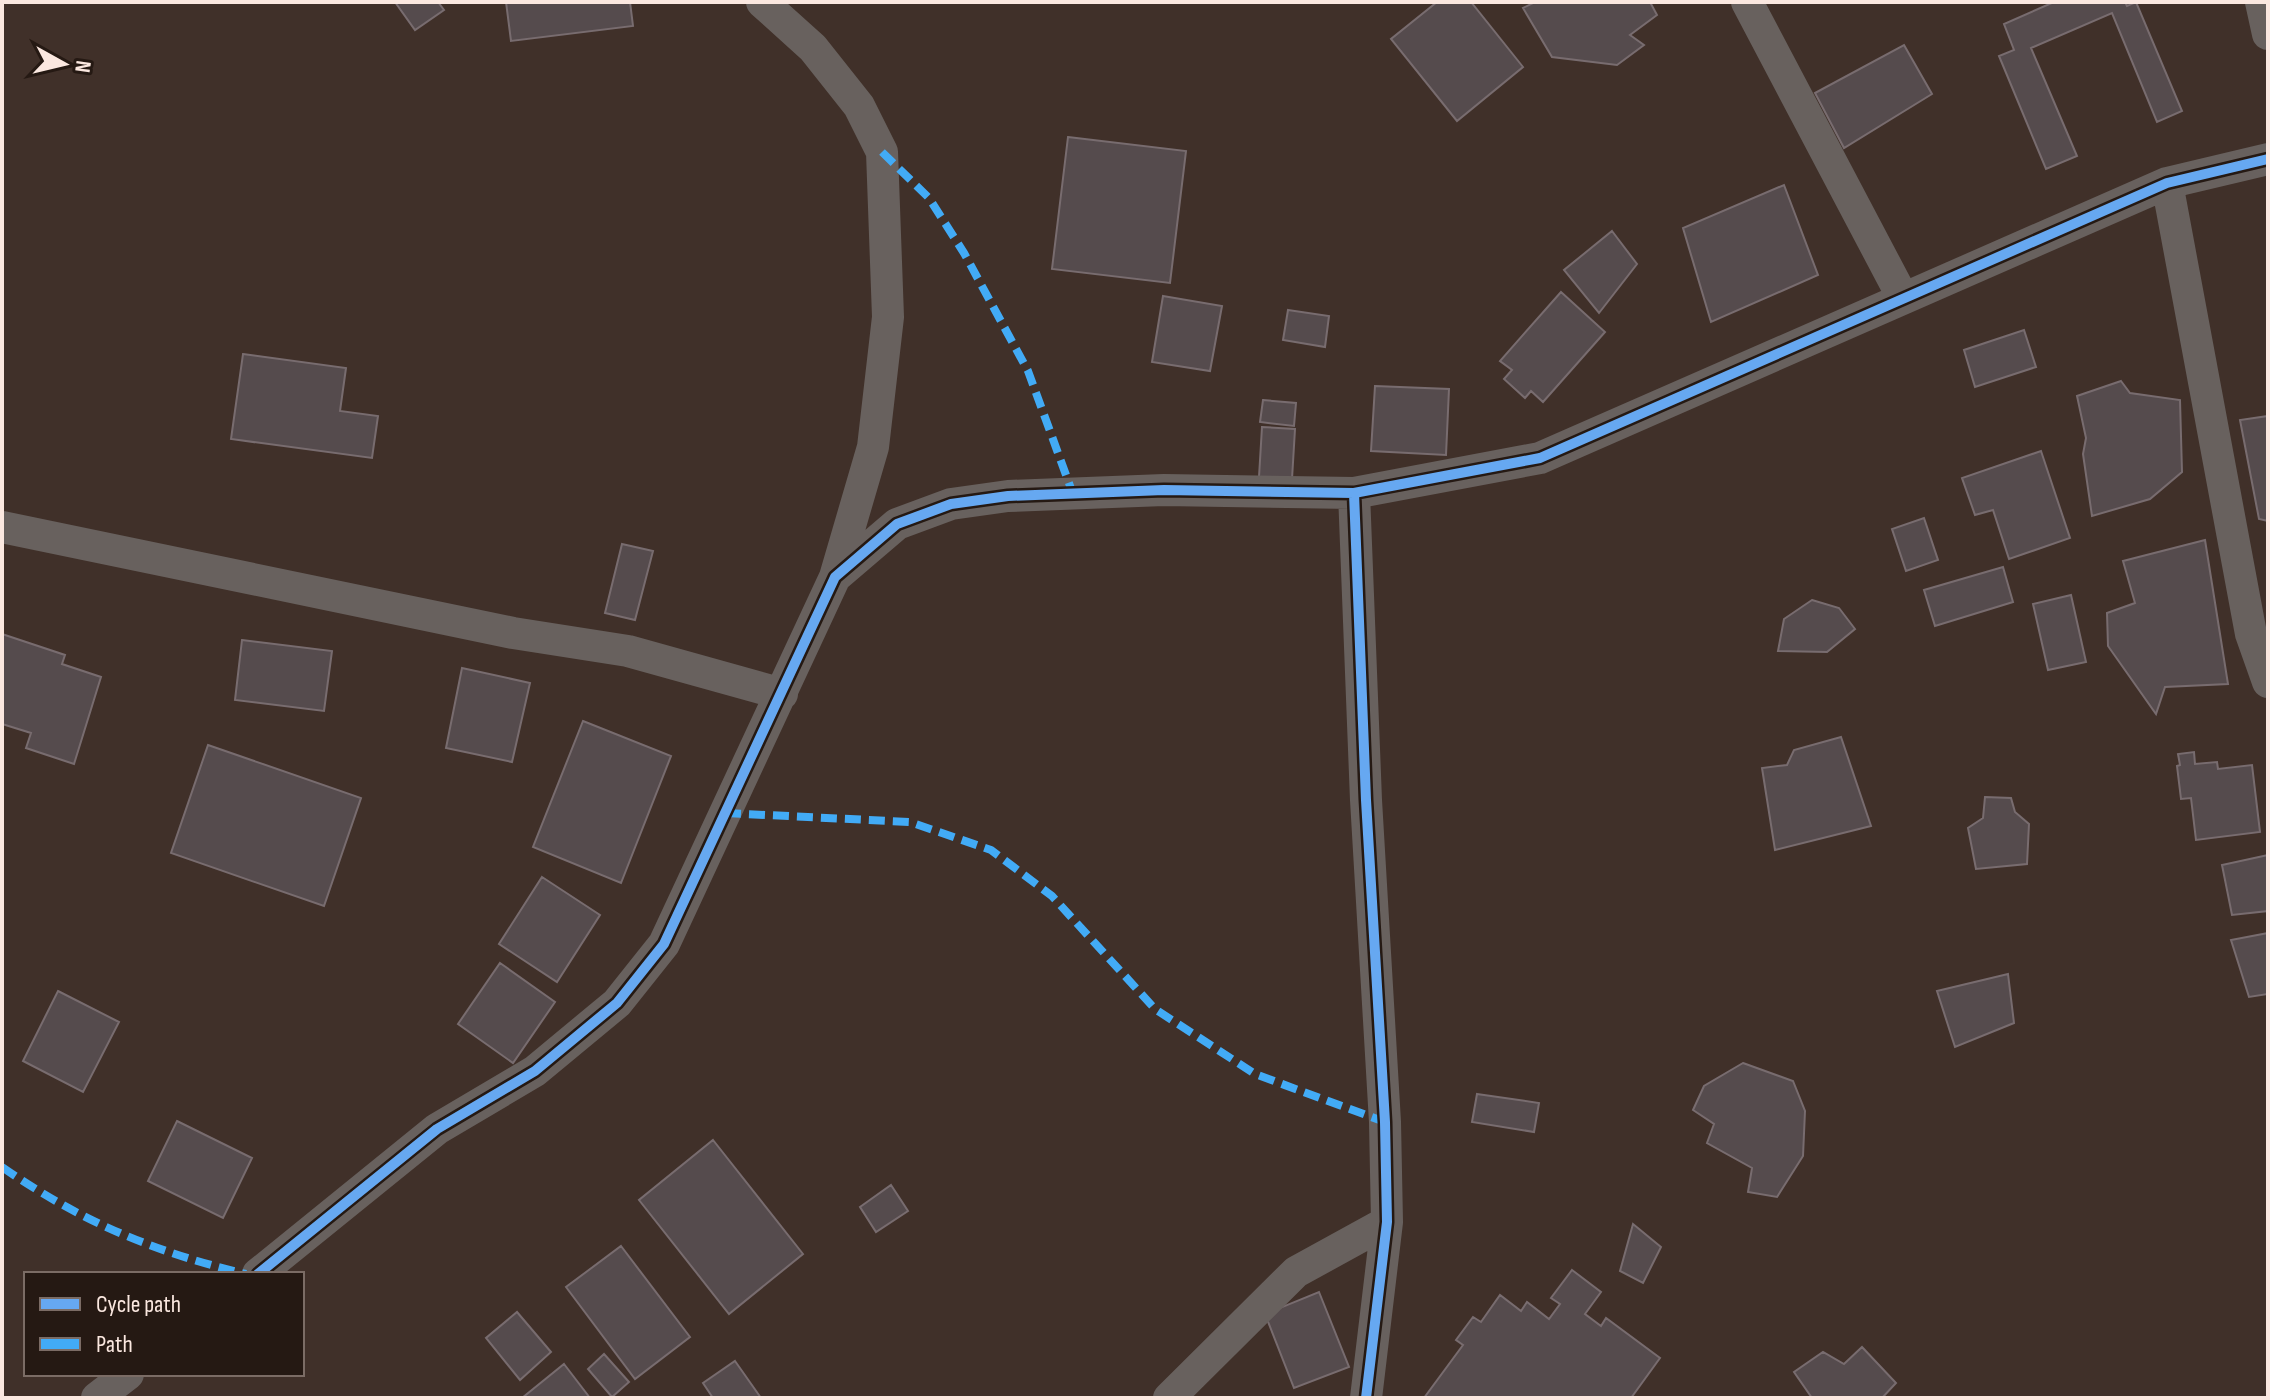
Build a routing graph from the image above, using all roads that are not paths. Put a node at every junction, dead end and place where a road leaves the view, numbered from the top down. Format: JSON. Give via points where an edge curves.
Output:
{"nodes":[{"id":1,"x":762,"y":2,"type":"edge"},
{"id":2,"x":1747,"y":2,"type":"edge"},
{"id":3,"x":2261,"y":2,"type":"edge"},
{"id":4,"x":2268,"y":34,"type":"edge"},
{"id":5,"x":2268,"y":159,"type":"edge"},
{"id":6,"x":2167,"y":183,"type":"junction"},
{"id":7,"x":1903,"y":298,"type":"junction"},
{"id":8,"x":1354,"y":493,"type":"junction"},
{"id":9,"x":2,"y":527,"type":"edge"},
{"id":10,"x":835,"y":577,"type":"junction"},
{"id":11,"x":2268,"y":682,"type":"edge"},
{"id":12,"x":782,"y":694,"type":"junction"},
{"id":13,"x":1387,"y":1222,"type":"junction"},
{"id":14,"x":260,"y":1272,"type":"edge"},
{"id":15,"x":125,"y":1376,"type":"edge"},
{"id":16,"x":97,"y":1398,"type":"edge"},
{"id":17,"x":1169,"y":1398,"type":"edge"},
{"id":18,"x":1366,"y":1398,"type":"edge"}],
"edges":[{"from":1,"to":10,"type":"street","via":[[813,48],[859,106],[882,152],[888,317],[873,447]]},
{"from":2,"to":7,"type":"street"},
{"from":3,"to":4,"type":"street"},
{"from":5,"to":6,"type":"street"},
{"from":6,"to":7,"type":"street"},
{"from":6,"to":11,"type":"street","via":[[2251,634]]},
{"from":7,"to":8,"type":"street","via":[[1540,458]]},
{"from":8,"to":10,"type":"street","via":[[1164,490],[1008,496],[951,504],[897,524]]},
{"from":8,"to":13,"type":"street"},
{"from":9,"to":12,"type":"street","via":[[513,633],[628,651]]},
{"from":10,"to":12,"type":"street"},
{"from":12,"to":14,"type":"street","via":[[664,944],[617,1003],[535,1071],[437,1129]]},
{"from":13,"to":17,"type":"street","via":[[1296,1272]]},
{"from":13,"to":18,"type":"street"},
{"from":15,"to":16,"type":"street"}]}
